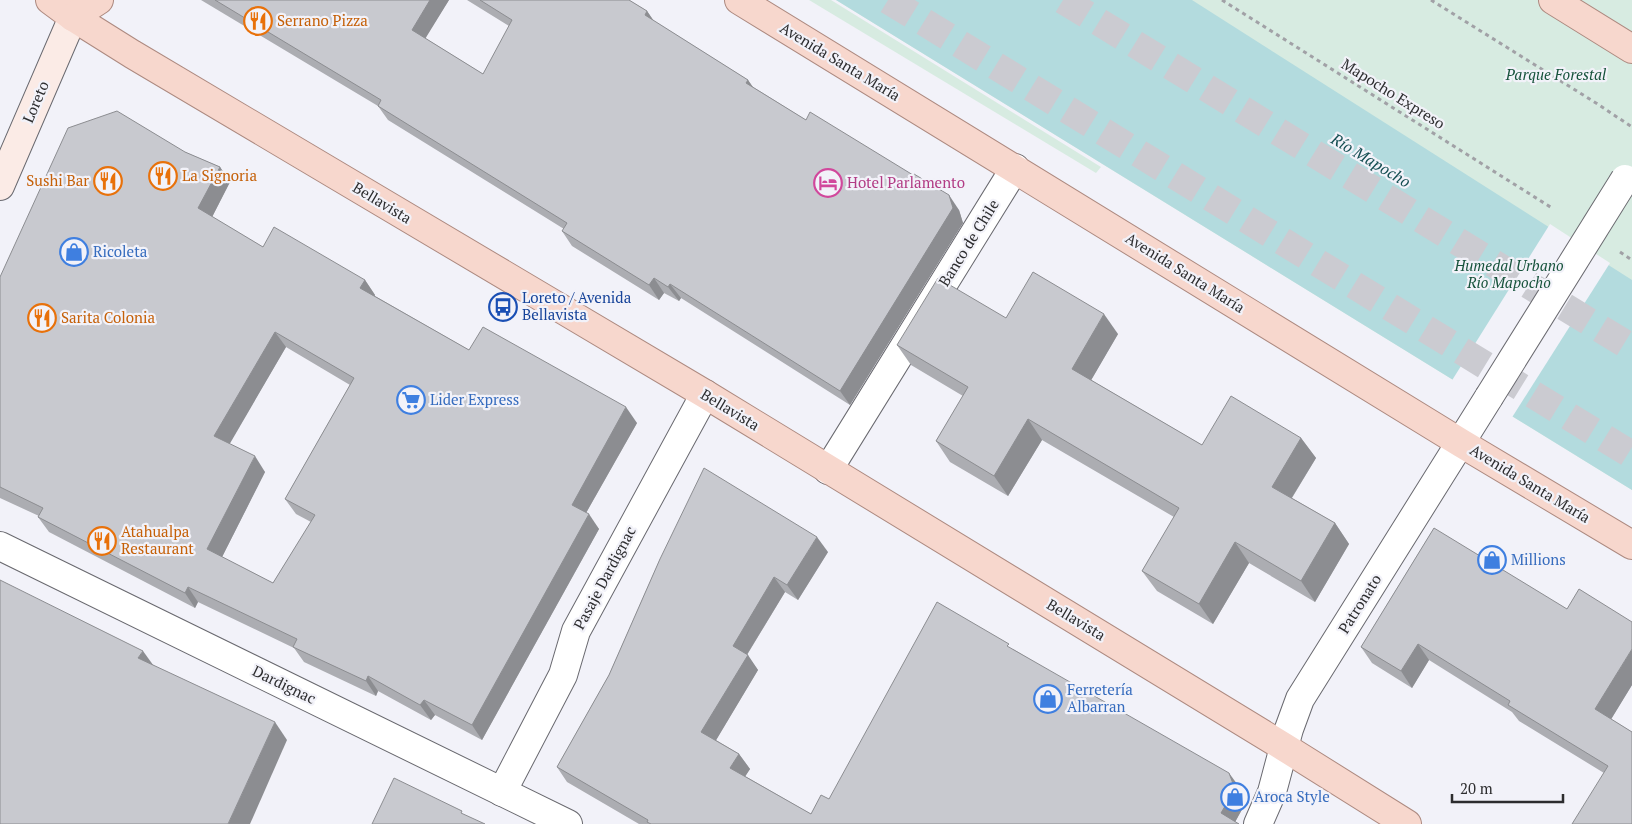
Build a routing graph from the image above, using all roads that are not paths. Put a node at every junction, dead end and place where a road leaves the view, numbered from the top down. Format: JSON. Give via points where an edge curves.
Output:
{"nodes":[{"id":1,"x":50,"y":0,"type":"edge"},
{"id":2,"x":99,"y":0,"type":"edge"},
{"id":3,"x":739,"y":0,"type":"edge"},
{"id":4,"x":1554,"y":0,"type":"edge"},
{"id":5,"x":74,"y":9,"type":"edge"},
{"id":6,"x":1632,"y":49,"type":"edge"},
{"id":7,"x":1015,"y":168,"type":"junction"},
{"id":8,"x":1629,"y":173,"type":"edge"},
{"id":9,"x":0,"y":186,"type":"edge"},
{"id":10,"x":705,"y":394,"type":"junction"},
{"id":11,"x":1461,"y":443,"type":"junction"},
{"id":12,"x":828,"y":470,"type":"junction"},
{"id":13,"x":1632,"y":545,"type":"edge"},
{"id":14,"x":0,"y":546,"type":"edge"},
{"id":15,"x":1284,"y":747,"type":"junction"},
{"id":16,"x":502,"y":792,"type":"junction"},
{"id":17,"x":568,"y":824,"type":"edge"},
{"id":18,"x":1258,"y":824,"type":"edge"},
{"id":19,"x":1407,"y":824,"type":"edge"}],
"edges":[{"from":1,"to":5,"type":"main road","name":"Bellavista"},
{"from":2,"to":5,"type":"main road"},
{"from":3,"to":7,"type":"main road","name":"Avenida Santa María"},
{"from":4,"to":6,"type":"main road"},
{"from":5,"to":9,"type":"main road","name":"Loreto"},
{"from":5,"to":10,"type":"main road","name":"Bellavista"},
{"from":7,"to":11,"type":"main road","name":"Avenida Santa María"},
{"from":7,"to":12,"type":"street","name":"Banco de Chile"},
{"from":8,"to":11,"type":"street","name":"Patronato","bridge":true},
{"from":10,"to":12,"type":"main road","name":"Bellavista"},
{"from":10,"to":16,"type":"street","name":"Pasaje Dardignac","via":[[576,631],[563,674]]},
{"from":11,"to":13,"type":"main road","name":"Avenida Santa María"},
{"from":11,"to":15,"type":"street","name":"Patronato","via":[[1300,699]]},
{"from":12,"to":15,"type":"main road","name":"Bellavista"},
{"from":14,"to":16,"type":"street","name":"Dardignac"},
{"from":15,"to":18,"type":"street","name":"Patronato","via":[[1272,792]]},
{"from":15,"to":19,"type":"main road","name":"Bellavista"},
{"from":16,"to":17,"type":"street","name":"Dardignac"}]}
